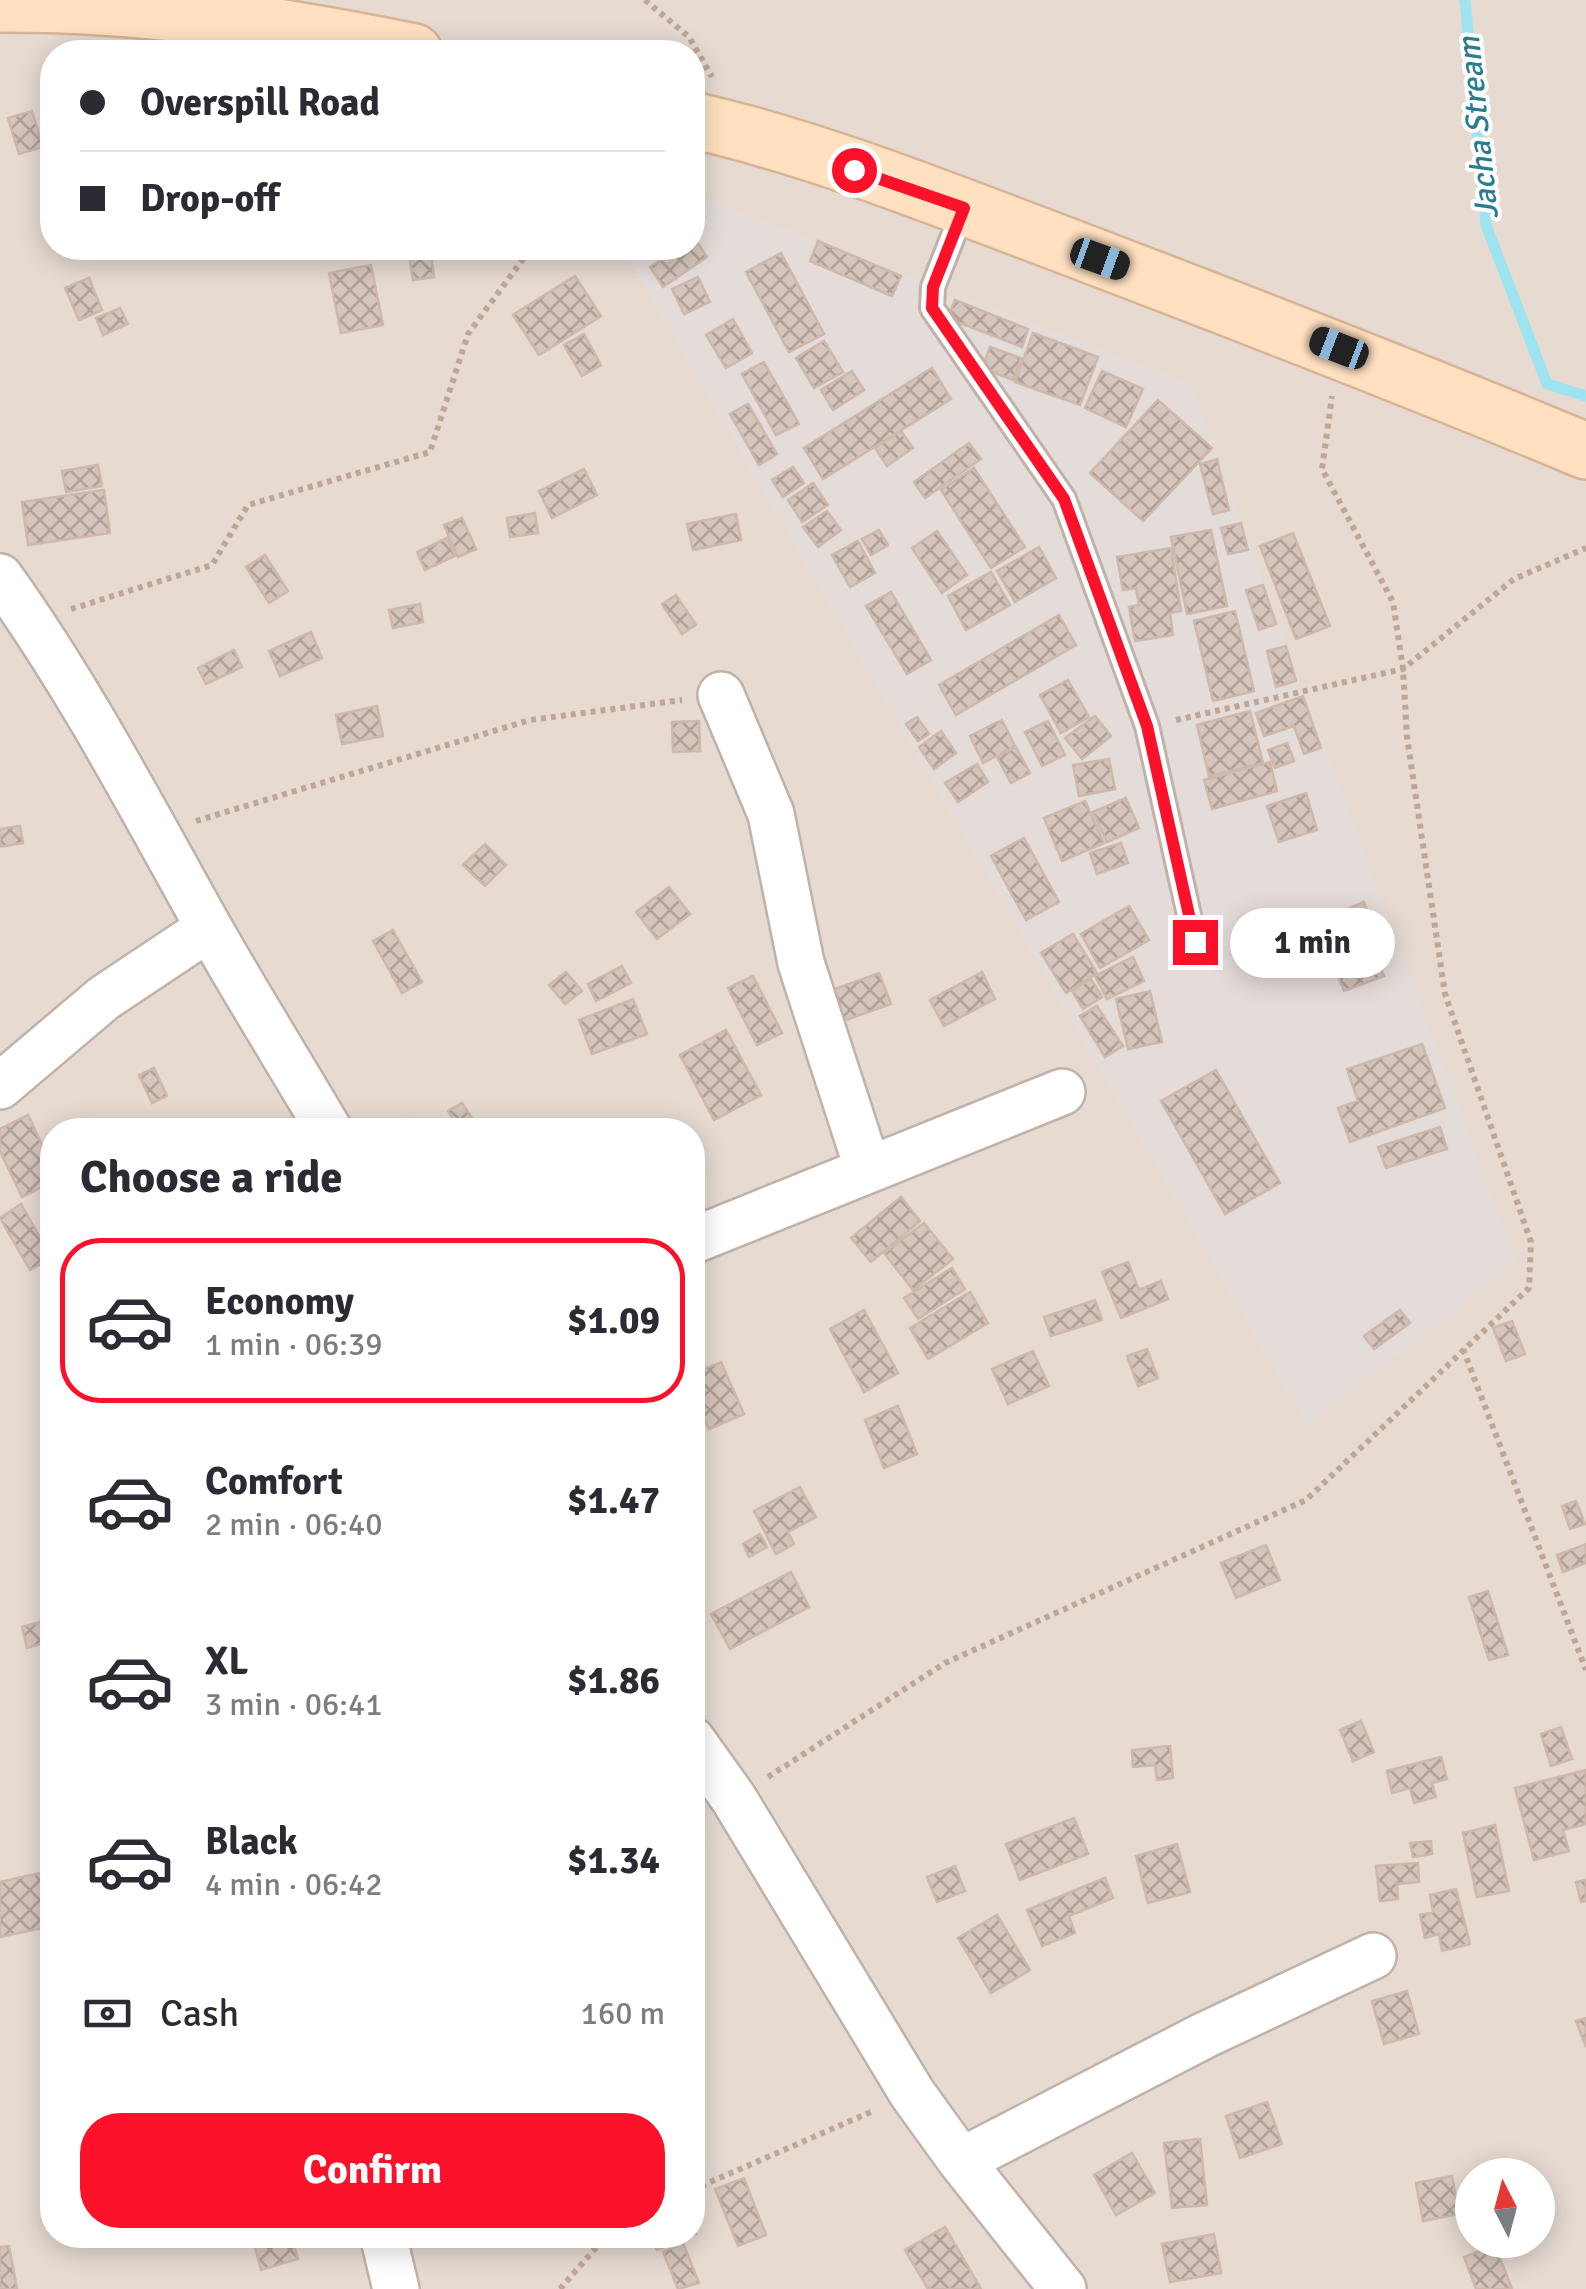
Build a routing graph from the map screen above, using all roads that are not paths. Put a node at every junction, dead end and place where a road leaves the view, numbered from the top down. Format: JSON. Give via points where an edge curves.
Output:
{"nodes":[{"id":1,"x":0,"y":4,"type":"edge"},
{"id":2,"x":348,"y":40,"type":"edge"},
{"id":3,"x":718,"y":126,"type":"edge"},
{"id":4,"x":964,"y":208,"type":"junction"},
{"id":5,"x":1586,"y":450,"type":"edge"},
{"id":6,"x":0,"y":578,"type":"edge"},
{"id":7,"x":16,"y":626,"type":"edge"},
{"id":8,"x":721,"y":695,"type":"road end"},
{"id":9,"x":209,"y":928,"type":"junction"},
{"id":10,"x":1195,"y":942,"type":"dead end"},
{"id":11,"x":0,"y":1086,"type":"edge"},
{"id":12,"x":1062,"y":1092,"type":"dead end"},
{"id":13,"x":322,"y":1118,"type":"edge"},
{"id":14,"x":868,"y":1170,"type":"junction"},
{"id":15,"x":705,"y":1236,"type":"edge"},
{"id":16,"x":705,"y":1758,"type":"edge"},
{"id":17,"x":1373,"y":1956,"type":"dead end"},
{"id":18,"x":961,"y":2161,"type":"junction"},
{"id":19,"x":386,"y":2248,"type":"edge"},
{"id":20,"x":396,"y":2289,"type":"edge"},
{"id":21,"x":1063,"y":2289,"type":"edge"}],
"edges":[{"from":1,"to":2,"type":"street","via":[[164,12]]},
{"from":3,"to":4,"type":"street"},
{"from":4,"to":5,"type":"street","via":[[1339,348]]},
{"from":4,"to":10,"type":"lane","via":[[933,287],[932,308],[1064,499],[1147,726]]},
{"from":6,"to":7,"type":"street"},
{"from":7,"to":9,"type":"street","via":[[156,830]]},
{"from":8,"to":14,"type":"street","via":[[771,814],[801,963]]},
{"from":9,"to":11,"type":"street","via":[[104,998]]},
{"from":9,"to":13,"type":"street"},
{"from":12,"to":14,"type":"street"},
{"from":14,"to":15,"type":"street"},
{"from":16,"to":18,"type":"street"},
{"from":17,"to":18,"type":"street"},
{"from":18,"to":21,"type":"street"},
{"from":19,"to":20,"type":"street"}]}
